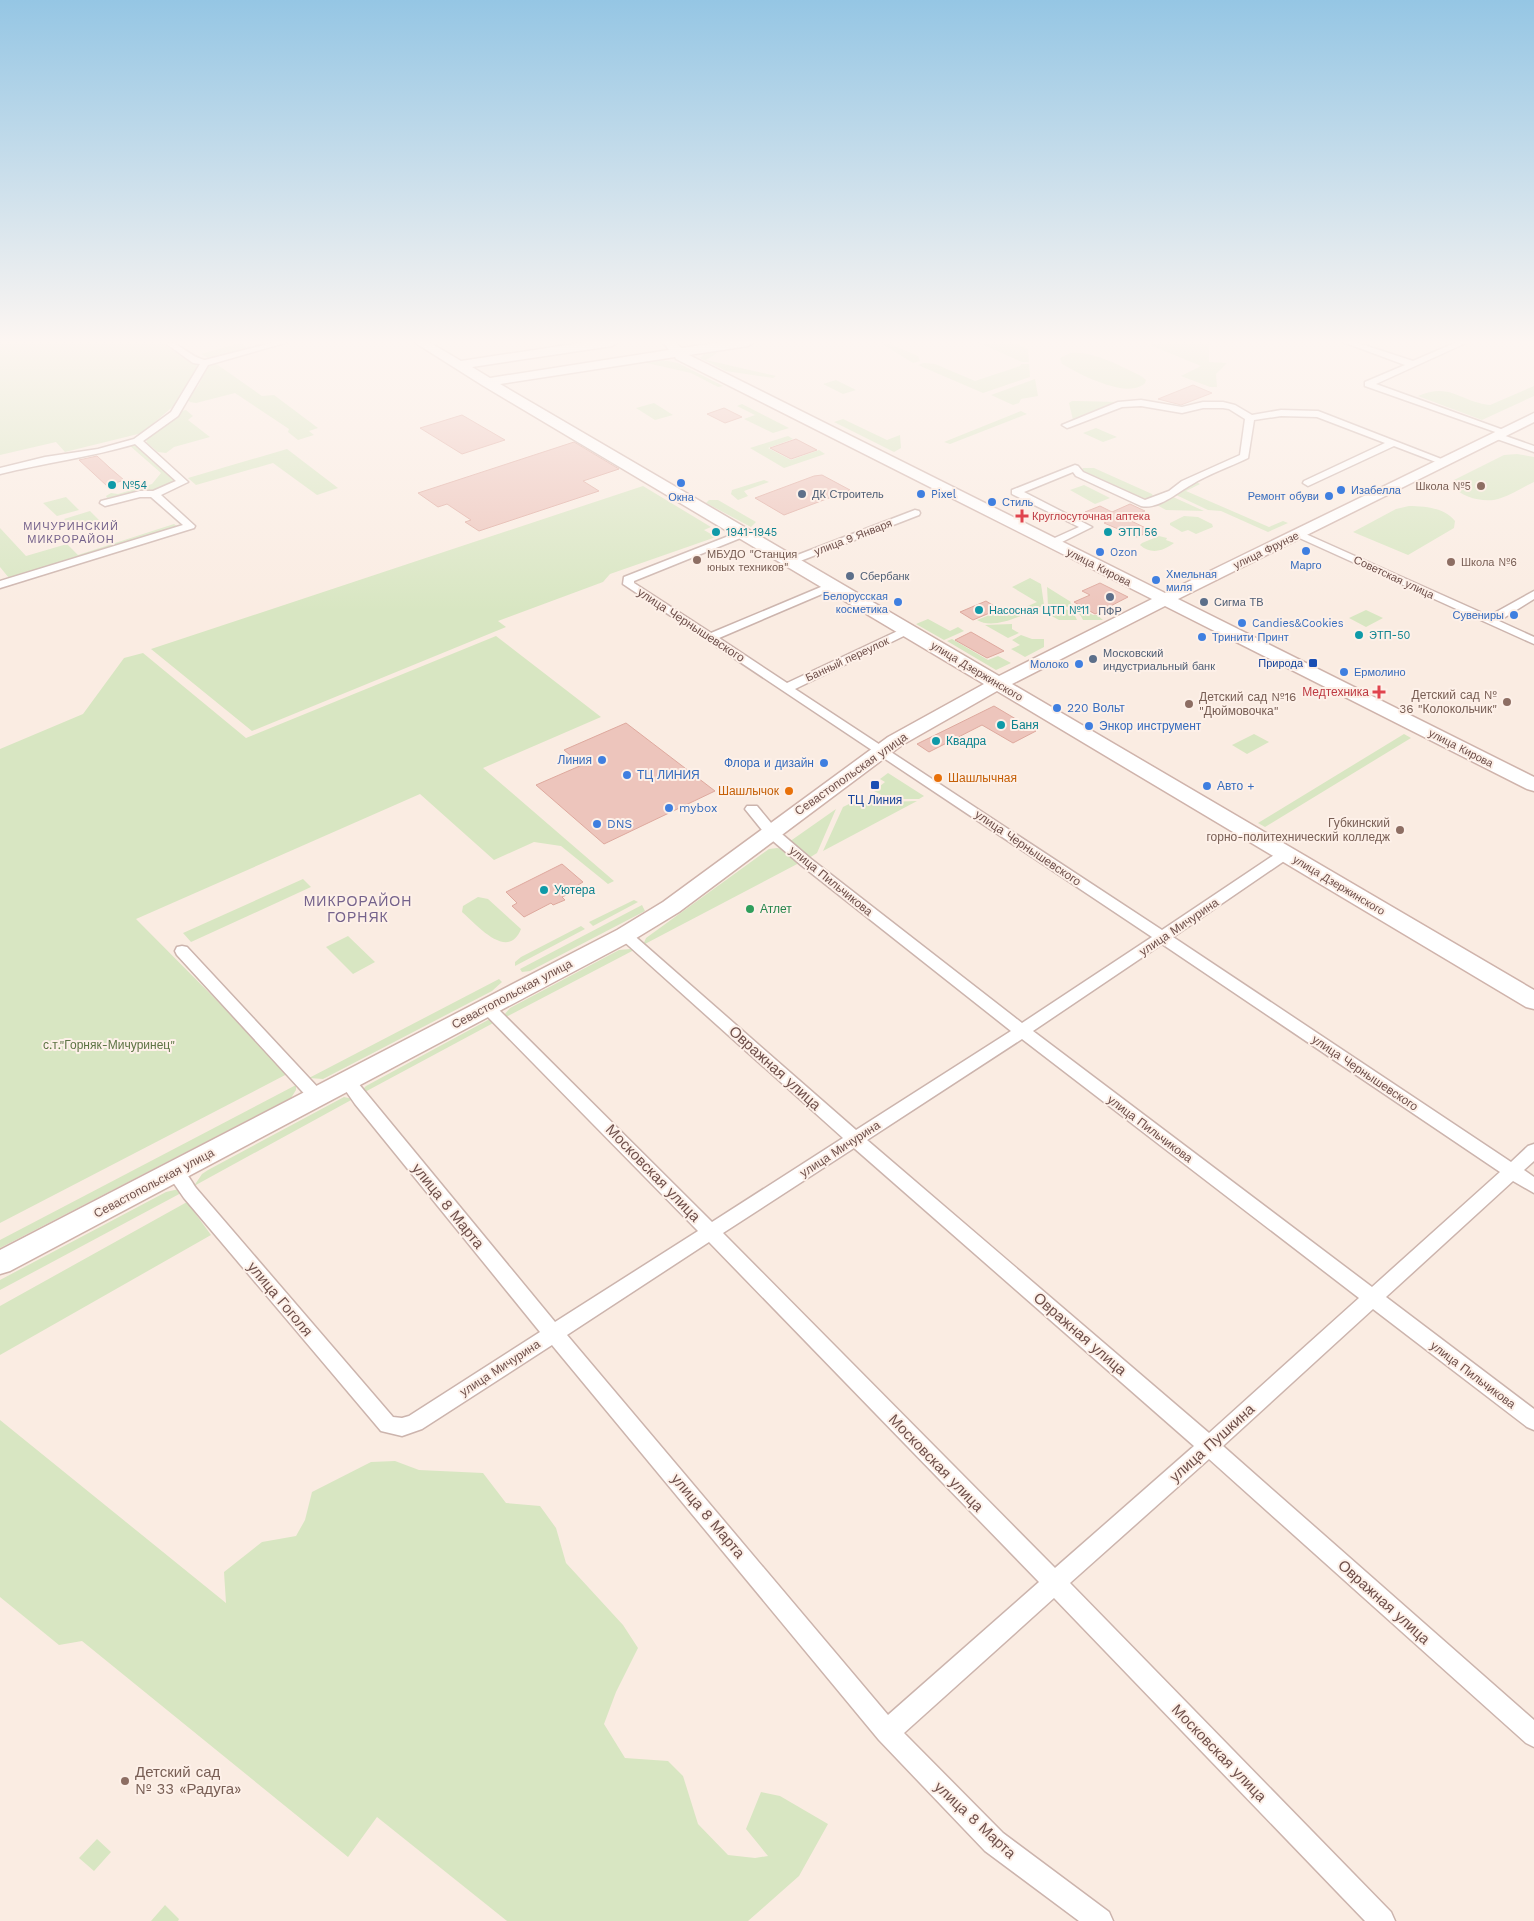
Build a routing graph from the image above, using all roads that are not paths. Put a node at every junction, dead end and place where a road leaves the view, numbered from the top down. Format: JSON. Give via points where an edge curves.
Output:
{"nodes":[{"id":1,"x":150,"y":432,"type":"edge"},
{"id":2,"x":571,"y":432,"type":"edge"},
{"id":3,"x":831,"y":432,"type":"edge"},
{"id":4,"x":1248,"y":432,"type":"edge"},
{"id":5,"x":1364,"y":432,"type":"edge"},
{"id":6,"x":1494,"y":432,"type":"edge"},
{"id":7,"x":1505,"y":432,"type":"edge"},
{"id":8,"x":1500,"y":434,"type":"junction"},
{"id":9,"x":137,"y":441,"type":"junction"},
{"id":10,"x":1393,"y":443,"type":"junction"},
{"id":11,"x":1534,"y":449,"type":"edge"},
{"id":12,"x":1444,"y":462,"type":"junction"},
{"id":13,"x":0,"y":471,"type":"edge"},
{"id":14,"x":1308,"y":483,"type":"dead end"},
{"id":15,"x":154,"y":494,"type":"junction"},
{"id":16,"x":105,"y":503,"type":"dead end"},
{"id":17,"x":915,"y":513,"type":"dead end"},
{"id":18,"x":744,"y":533,"type":"junction"},
{"id":19,"x":1299,"y":534,"type":"junction"},
{"id":20,"x":1052,"y":543,"type":"junction"},
{"id":21,"x":791,"y":561,"type":"junction"},
{"id":22,"x":0,"y":585,"type":"edge"},
{"id":23,"x":832,"y":586,"type":"junction"},
{"id":24,"x":1534,"y":594,"type":"edge"},
{"id":25,"x":1166,"y":600,"type":"junction"},
{"id":26,"x":1490,"y":621,"type":"junction"},
{"id":27,"x":908,"y":630,"type":"junction"},
{"id":28,"x":710,"y":638,"type":"junction"},
{"id":29,"x":1534,"y":641,"type":"edge"},
{"id":30,"x":999,"y":684,"type":"junction"},
{"id":31,"x":787,"y":688,"type":"junction"},
{"id":32,"x":881,"y":751,"type":"junction"},
{"id":33,"x":1534,"y":785,"type":"edge"},
{"id":34,"x":752,"y":809,"type":"dead end"},
{"id":35,"x":770,"y":832,"type":"junction"},
{"id":36,"x":1285,"y":854,"type":"junction"},
{"id":37,"x":625,"y":935,"type":"junction"},
{"id":38,"x":1163,"y":938,"type":"junction"},
{"id":39,"x":182,"y":951,"type":"dead end"},
{"id":40,"x":1534,"y":1001,"type":"edge"},
{"id":41,"x":488,"y":1007,"type":"junction"},
{"id":42,"x":1022,"y":1032,"type":"junction"},
{"id":43,"x":347,"y":1081,"type":"junction"},
{"id":44,"x":317,"y":1097,"type":"junction"},
{"id":45,"x":855,"y":1139,"type":"junction"},
{"id":46,"x":1534,"y":1151,"type":"edge"},
{"id":47,"x":1511,"y":1171,"type":"junction"},
{"id":48,"x":175,"y":1172,"type":"junction"},
{"id":49,"x":1534,"y":1186,"type":"edge"},
{"id":50,"x":711,"y":1233,"type":"junction"},
{"id":51,"x":0,"y":1263,"type":"edge"},
{"id":52,"x":1372,"y":1298,"type":"junction"},
{"id":53,"x":553,"y":1334,"type":"junction"},
{"id":54,"x":1534,"y":1422,"type":"edge"},
{"id":55,"x":388,"y":1425,"type":"joint"},
{"id":56,"x":1210,"y":1446,"type":"junction"},
{"id":57,"x":1054,"y":1582,"type":"junction"},
{"id":58,"x":887,"y":1732,"type":"junction"},
{"id":59,"x":1534,"y":1735,"type":"edge"},
{"id":60,"x":1100,"y":1921,"type":"edge"},
{"id":61,"x":1382,"y":1921,"type":"edge"}],
"edges":[{"from":1,"to":9,"type":"street"},
{"from":2,"to":18,"type":"main road","name":"улица Дзержинского"},
{"from":3,"to":20,"type":"main road","name":"улица Кирова"},
{"from":4,"to":20,"type":"street","via":[[1245,456],[1145,504],[1079,474],[1075,468],[1016,492],[1087,526]]},
{"from":5,"to":10,"type":"street"},
{"from":6,"to":8,"type":"street"},
{"from":7,"to":8,"type":"main road","name":"улица Фрунзе"},
{"from":8,"to":11,"type":"street"},
{"from":8,"to":12,"type":"main road","name":"улица Фрунзе"},
{"from":9,"to":13,"type":"street","via":[[99,452]]},
{"from":9,"to":15,"type":"street","via":[[184,482]]},
{"from":10,"to":12,"type":"street"},
{"from":10,"to":14,"type":"street"},
{"from":12,"to":19,"type":"main road","name":"улица Фрунзе"},
{"from":15,"to":16,"type":"street","via":[[140,494]]},
{"from":15,"to":22,"type":"street","via":[[190,526]]},
{"from":17,"to":21,"type":"street","name":"улица 9 Января"},
{"from":18,"to":21,"type":"main road","name":"улица Дзержинского"},
{"from":18,"to":28,"type":"street","name":"улица Чернышевского","via":[[628,579],[629,584]]},
{"from":19,"to":25,"type":"main road","name":"улица Фрунзе"},
{"from":19,"to":26,"type":"street","name":"Советская улица"},
{"from":20,"to":25,"type":"main road","name":"улица Кирова"},
{"from":21,"to":23,"type":"main road","name":"улица Дзержинского"},
{"from":23,"to":27,"type":"main road","name":"улица Дзержинского"},
{"from":23,"to":28,"type":"street"},
{"from":24,"to":26,"type":"street"},
{"from":25,"to":30,"type":"main road","name":"улица Фрунзе"},
{"from":25,"to":33,"type":"main road","name":"улица Кирова"},
{"from":26,"to":29,"type":"street","name":"Советская улица"},
{"from":27,"to":30,"type":"main road","name":"улица Дзержинского"},
{"from":27,"to":31,"type":"street","name":"Банный переулок"},
{"from":28,"to":31,"type":"street","name":"улица Чернышевского"},
{"from":30,"to":32,"type":"main road","name":"Севастопольская улица"},
{"from":30,"to":36,"type":"main road","name":"улица Дзержинского"},
{"from":31,"to":32,"type":"street","name":"улица Чернышевского"},
{"from":32,"to":35,"type":"main road","name":"Севастопольская улица"},
{"from":32,"to":38,"type":"street","name":"улица Чернышевского"},
{"from":34,"to":35,"type":"street","name":"улица Пильчикова"},
{"from":35,"to":37,"type":"main road","name":"Севастопольская улица","via":[[671,907]]},
{"from":35,"to":42,"type":"street","name":"улица Пильчикова"},
{"from":36,"to":38,"type":"street","name":"улица Мичурина"},
{"from":36,"to":40,"type":"main road","name":"улица Дзержинского"},
{"from":37,"to":41,"type":"main road","name":"Севастопольская улица"},
{"from":37,"to":45,"type":"street","name":"Овражная улица"},
{"from":38,"to":42,"type":"street","name":"улица Мичурина"},
{"from":38,"to":47,"type":"street","name":"улица Чернышевского"},
{"from":39,"to":44,"type":"street"},
{"from":41,"to":43,"type":"main road","name":"Севастопольская улица"},
{"from":41,"to":50,"type":"street","name":"Московская улица"},
{"from":42,"to":45,"type":"street","name":"улица Мичурина"},
{"from":42,"to":52,"type":"street","name":"улица Пильчикова"},
{"from":43,"to":44,"type":"main road","name":"Севастопольская улица"},
{"from":43,"to":53,"type":"street","name":"улица 8 Марта"},
{"from":44,"to":48,"type":"main road","name":"Севастопольская улица"},
{"from":45,"to":50,"type":"street","name":"улица Мичурина"},
{"from":45,"to":56,"type":"street","name":"Овражная улица"},
{"from":46,"to":47,"type":"street","name":"улица Пушкина"},
{"from":47,"to":49,"type":"street","name":"улица Чернышевского"},
{"from":47,"to":52,"type":"street","name":"улица Пушкина"},
{"from":48,"to":51,"type":"main road","name":"Севастопольская улица"},
{"from":48,"to":55,"type":"street","name":"улица Гоголя"},
{"from":50,"to":53,"type":"street","name":"улица Мичурина"},
{"from":50,"to":57,"type":"street","name":"Московская улица"},
{"from":52,"to":54,"type":"street","name":"улица Пильчикова"},
{"from":52,"to":56,"type":"street","name":"улица Пушкина"},
{"from":53,"to":55,"type":"street","name":"улица Мичурина","via":[[415,1423],[402,1427]]},
{"from":53,"to":58,"type":"street","name":"улица 8 Марта","via":[[572,1351]]},
{"from":56,"to":57,"type":"street","name":"улица Пушкина"},
{"from":56,"to":59,"type":"street","name":"Овражная улица"},
{"from":57,"to":58,"type":"street","name":"улица Пушкина"},
{"from":57,"to":61,"type":"street","name":"Московская улица"},
{"from":58,"to":60,"type":"street","name":"улица 8 Марта","via":[[994,1842]]}]}
